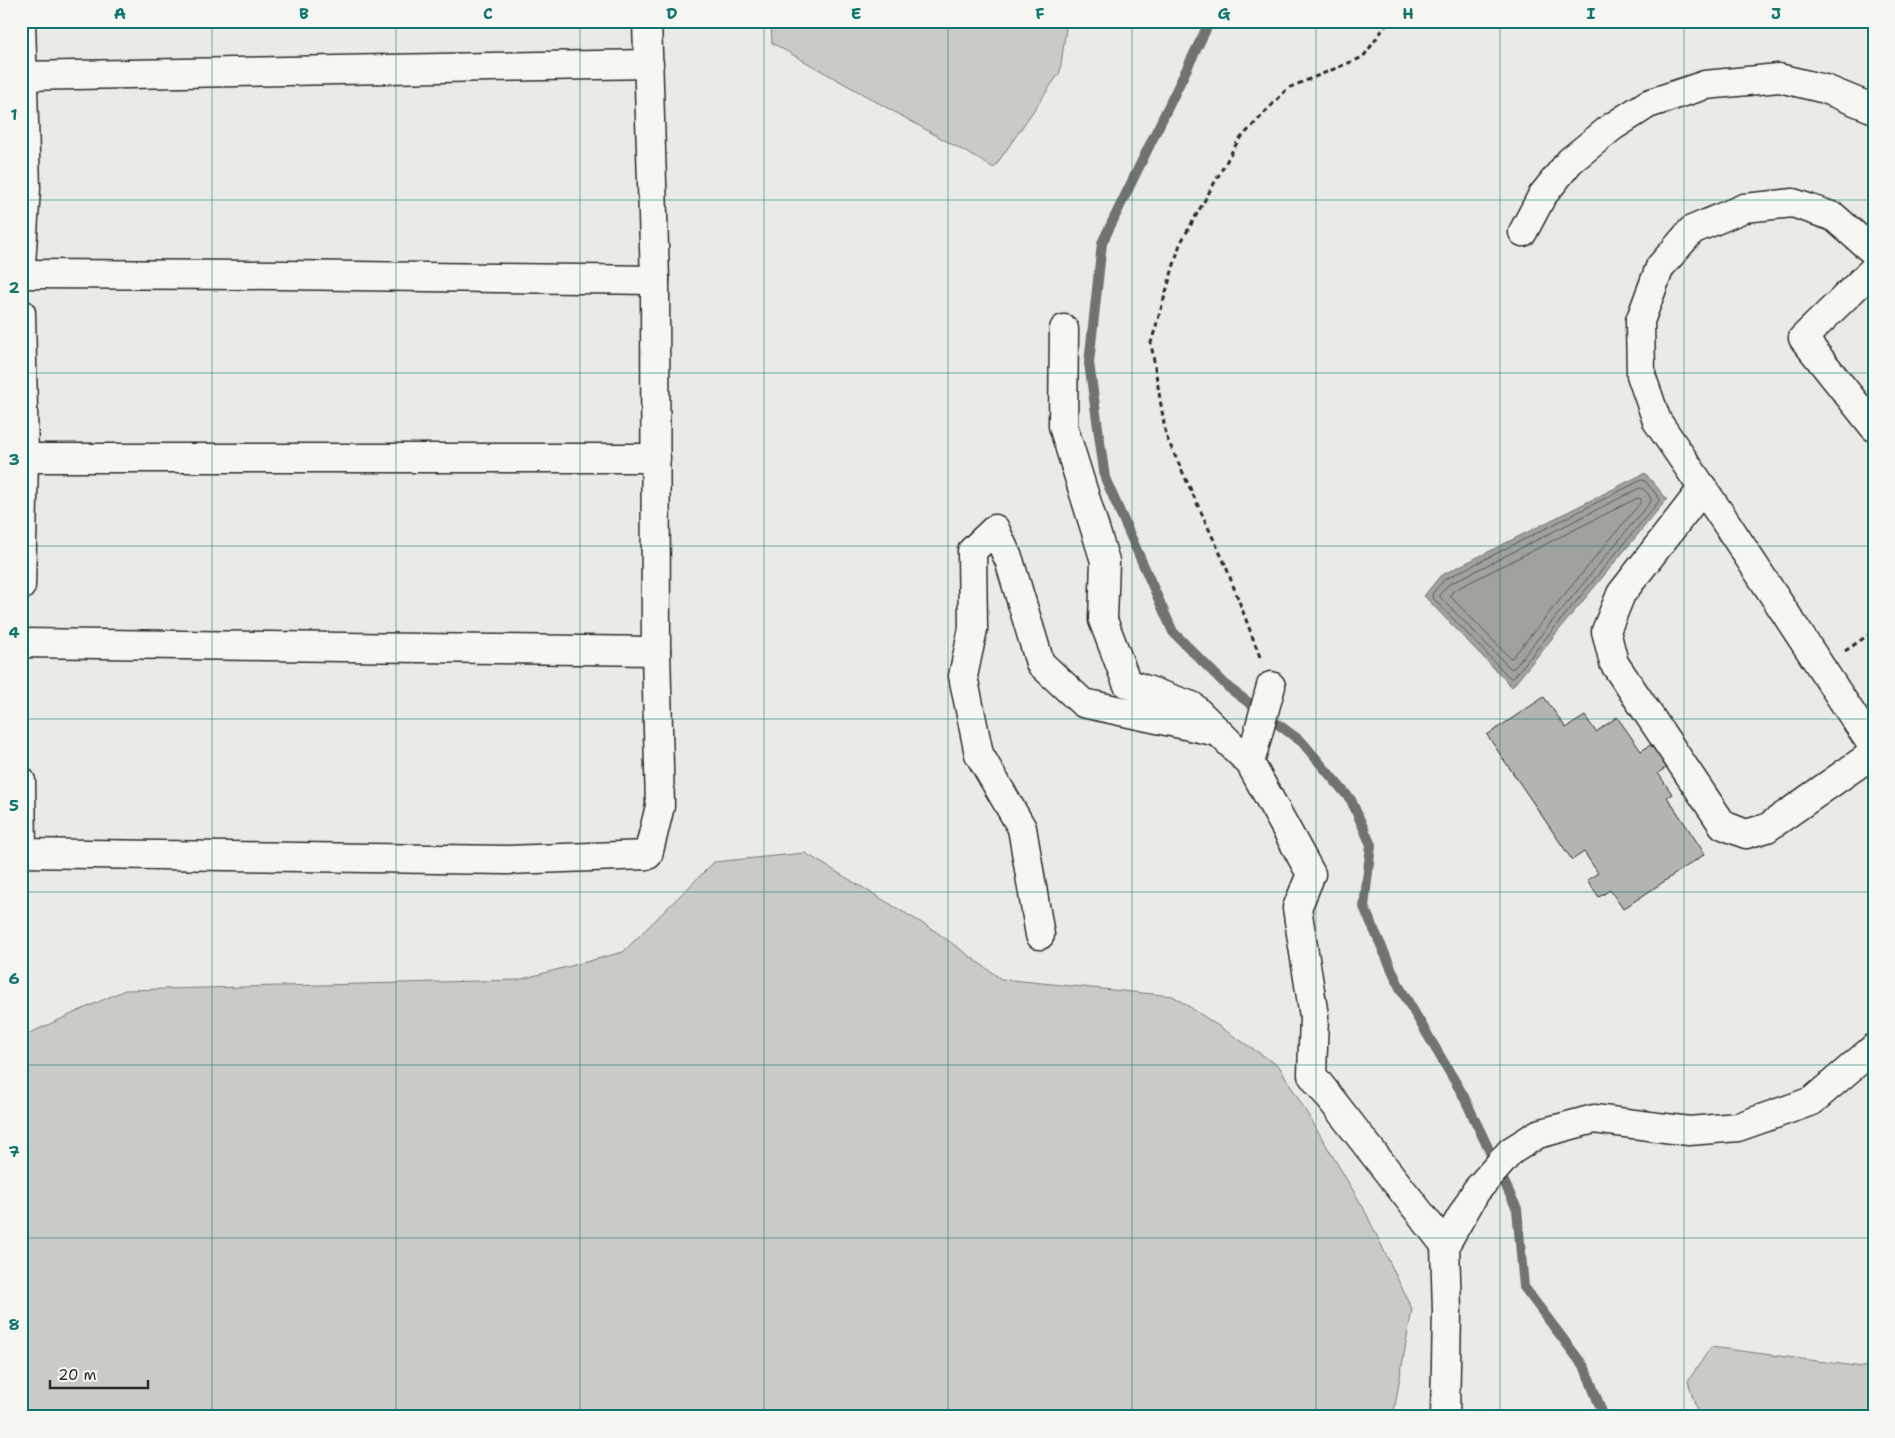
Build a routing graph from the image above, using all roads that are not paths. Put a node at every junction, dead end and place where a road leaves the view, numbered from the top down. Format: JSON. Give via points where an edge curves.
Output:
{"nodes":[{"id":1,"x":647,"y":21,"type":"edge"},
{"id":2,"x":21,"y":22,"type":"edge"},
{"id":3,"x":649,"y":64,"type":"junction"},
{"id":4,"x":23,"y":76,"type":"edge"},
{"id":5,"x":1874,"y":109,"type":"edge"},
{"id":6,"x":1523,"y":232,"type":"dead end"},
{"id":7,"x":1874,"y":252,"type":"edge"},
{"id":8,"x":21,"y":264,"type":"edge"},
{"id":9,"x":1874,"y":269,"type":"edge"},
{"id":10,"x":21,"y":274,"type":"edge"},
{"id":11,"x":655,"y":280,"type":"junction"},
{"id":12,"x":21,"y":313,"type":"edge"},
{"id":13,"x":1064,"y":329,"type":"dead end"},
{"id":14,"x":1874,"y":427,"type":"edge"},
{"id":15,"x":23,"y":458,"type":"edge"},
{"id":16,"x":656,"y":458,"type":"junction"},
{"id":17,"x":1703,"y":488,"type":"junction"},
{"id":18,"x":21,"y":586,"type":"edge"},
{"id":19,"x":21,"y":643,"type":"edge"},
{"id":20,"x":656,"y":652,"type":"junction"},
{"id":21,"x":1271,"y":689,"type":"road end"},
{"id":22,"x":1218,"y":732,"type":"junction"},
{"id":23,"x":1874,"y":748,"type":"edge"},
{"id":24,"x":1874,"y":753,"type":"edge"},
{"id":25,"x":1250,"y":763,"type":"junction"},
{"id":26,"x":21,"y":781,"type":"edge"},
{"id":27,"x":22,"y":853,"type":"edge"},
{"id":28,"x":1040,"y":935,"type":"dead end"},
{"id":29,"x":1874,"y":1048,"type":"edge"},
{"id":30,"x":1445,"y":1245,"type":"junction"},
{"id":31,"x":1445,"y":1417,"type":"edge"}],
"edges":[{"from":1,"to":3,"type":"street"},
{"from":2,"to":4,"type":"street"},
{"from":3,"to":4,"type":"street"},
{"from":3,"to":11,"type":"street"},
{"from":4,"to":8,"type":"street","via":[[26,188]]},
{"from":5,"to":6,"type":"street","via":[[1825,89],[1779,78],[1705,85],[1648,104],[1570,161],[1542,196]]},
{"from":7,"to":17,"type":"street","via":[[1834,217],[1793,203],[1744,208],[1692,230],[1660,266],[1640,321],[1641,375],[1657,421]]},
{"from":9,"to":14,"type":"street","via":[[1802,338]]},
{"from":10,"to":11,"type":"street"},
{"from":11,"to":16,"type":"street"},
{"from":12,"to":15,"type":"street"},
{"from":13,"to":22,"type":"street","via":[[1063,426],[1105,561],[1103,620],[1127,683],[1192,706]]},
{"from":15,"to":16,"type":"street"},
{"from":15,"to":18,"type":"street"},
{"from":16,"to":20,"type":"street"},
{"from":17,"to":23,"type":"street"},
{"from":17,"to":24,"type":"street","via":[[1621,594],[1606,631],[1614,663],[1724,825],[1746,834],[1767,828]]},
{"from":19,"to":20,"type":"street"},
{"from":20,"to":27,"type":"street","via":[[660,806],[648,855],[507,860]]},
{"from":21,"to":25,"type":"street"},
{"from":22,"to":25,"type":"street"},
{"from":22,"to":28,"type":"street","via":[[1082,703],[1040,663],[1008,560],[995,530],[972,550],[973,629],[964,676],[979,754],[1022,828]]},
{"from":25,"to":30,"type":"street","via":[[1312,874],[1297,908],[1314,1016],[1312,1075]]},
{"from":26,"to":27,"type":"street"},
{"from":29,"to":30,"type":"street","via":[[1812,1101],[1738,1128],[1689,1131],[1594,1119],[1538,1134],[1511,1151],[1476,1191]]},
{"from":30,"to":31,"type":"street"}]}
